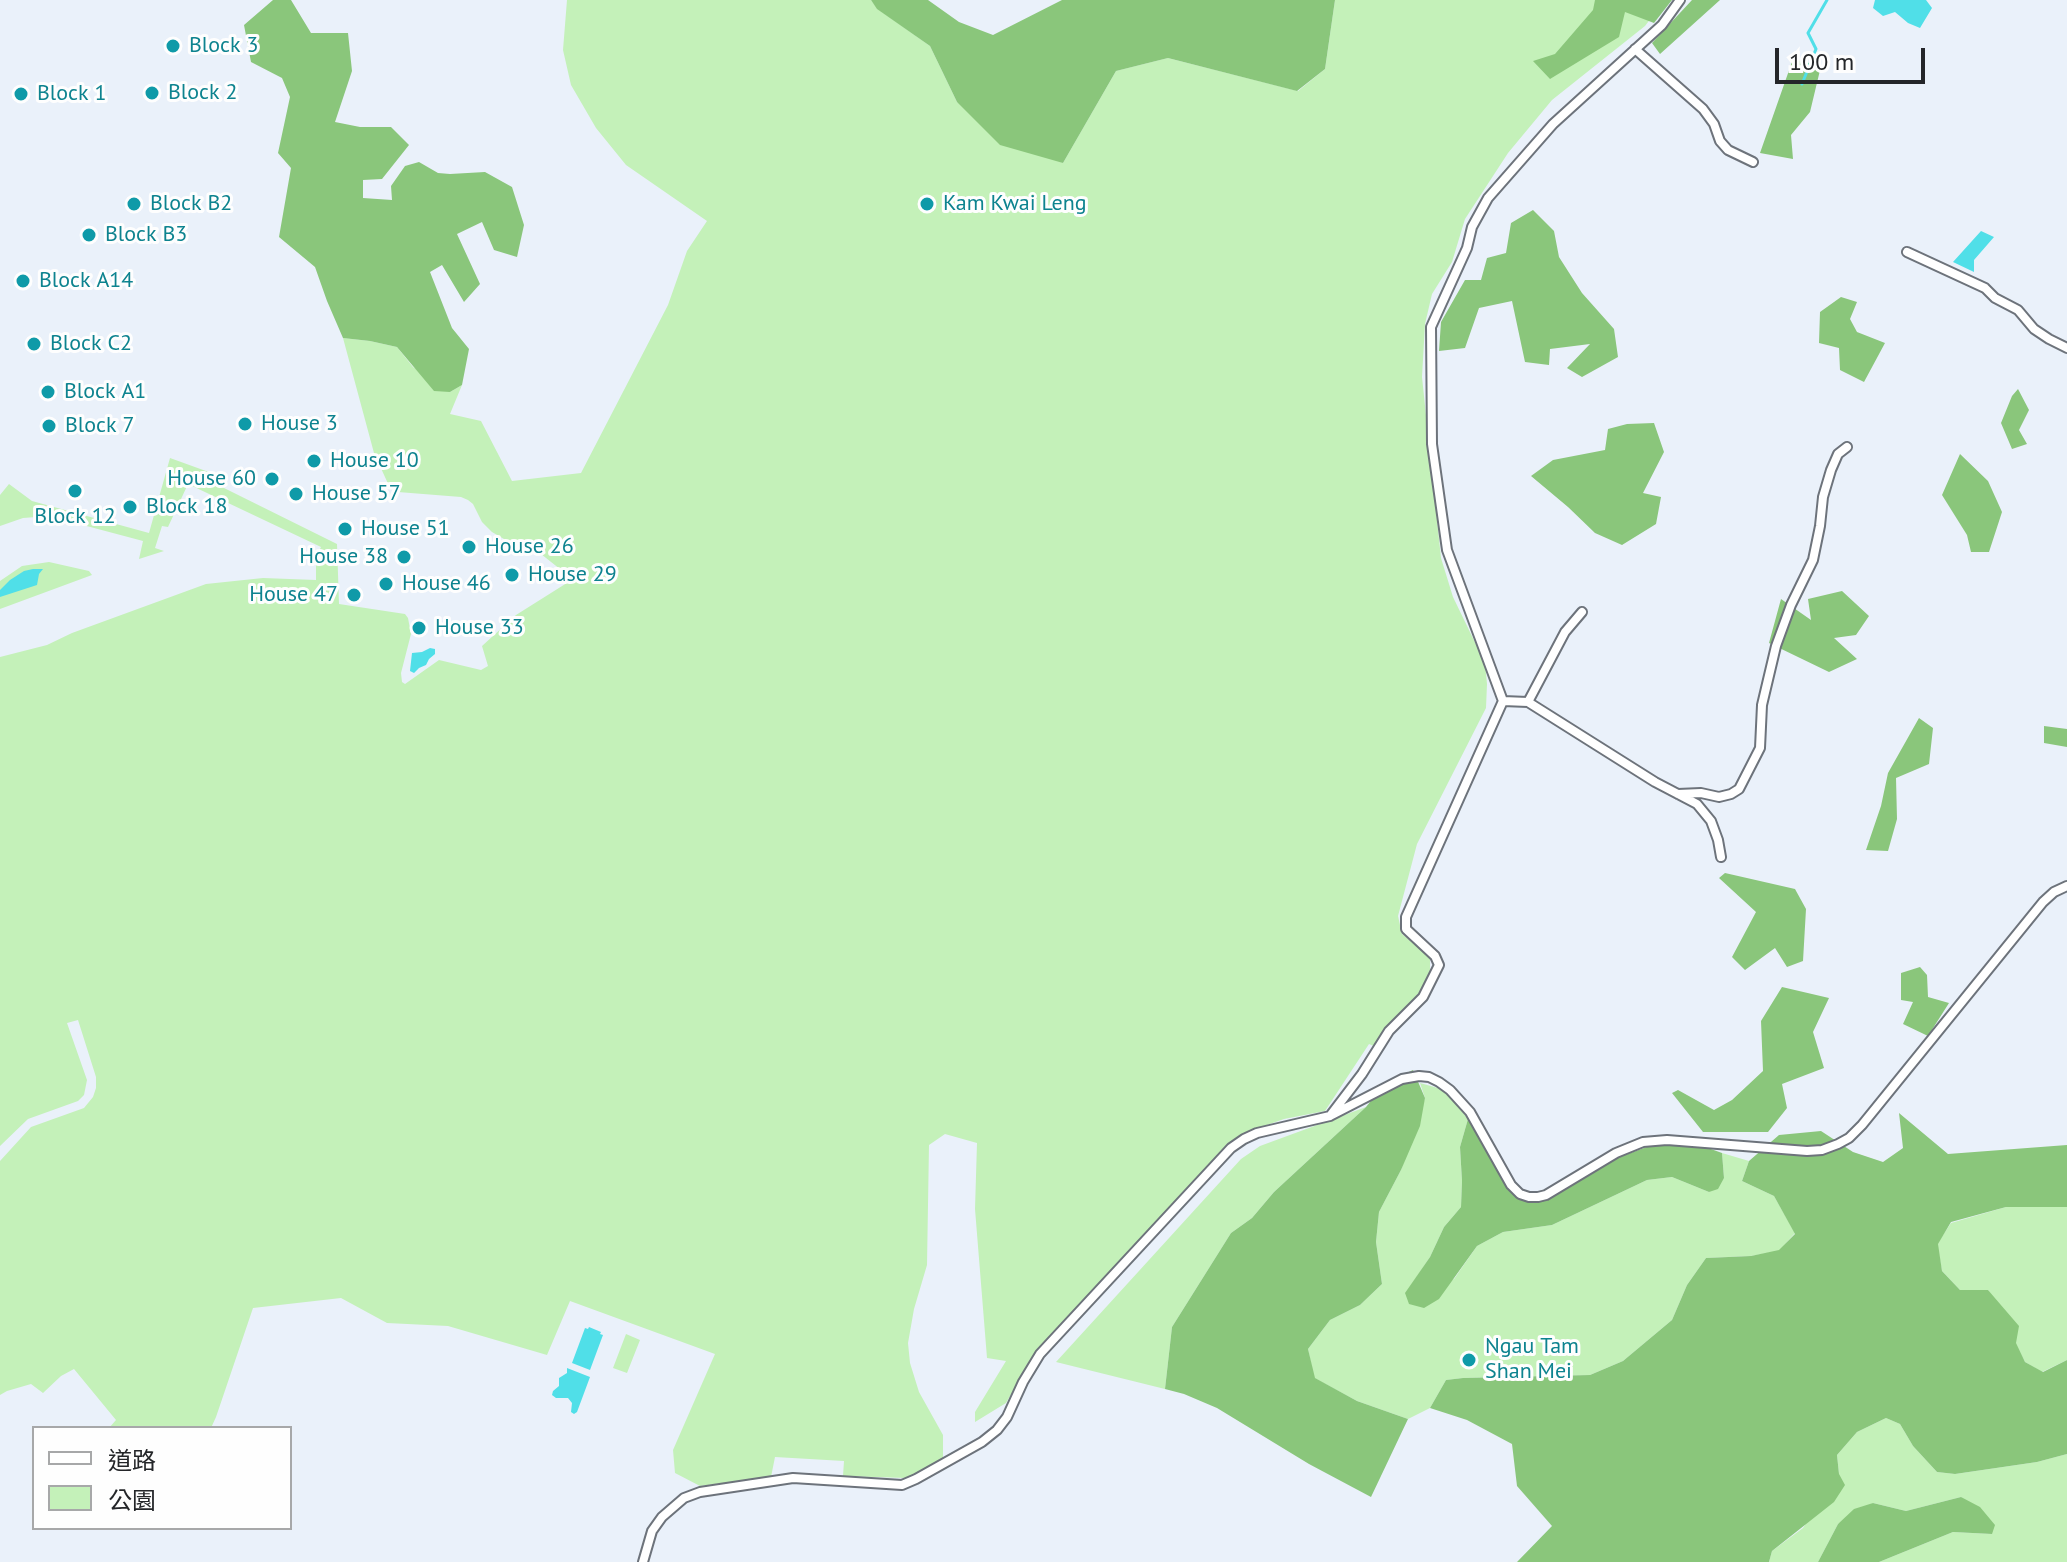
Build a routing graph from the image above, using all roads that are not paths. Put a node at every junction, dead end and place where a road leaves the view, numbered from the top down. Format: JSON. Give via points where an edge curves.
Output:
{"nodes":[{"id":1,"x":1680,"y":0,"type":"edge"},
{"id":2,"x":1635,"y":49,"type":"junction"},
{"id":3,"x":1753,"y":162,"type":"dead end"},
{"id":4,"x":1907,"y":252,"type":"dead end"},
{"id":5,"x":2067,"y":348,"type":"edge"},
{"id":6,"x":1847,"y":447,"type":"dead end"},
{"id":7,"x":1582,"y":612,"type":"dead end"},
{"id":8,"x":1503,"y":701,"type":"junction"},
{"id":9,"x":1528,"y":702,"type":"junction"},
{"id":10,"x":1678,"y":794,"type":"junction"},
{"id":11,"x":1721,"y":857,"type":"dead end"},
{"id":12,"x":2067,"y":886,"type":"edge"},
{"id":13,"x":1330,"y":1116,"type":"junction"},
{"id":14,"x":643,"y":1562,"type":"edge"}],
"edges":[{"from":1,"to":2,"type":"street"},
{"from":2,"to":3,"type":"street","via":[[1703,109],[1728,150]]},
{"from":2,"to":8,"type":"street","via":[[1553,124],[1488,198],[1431,327],[1432,444],[1447,550]]},
{"from":4,"to":5,"type":"street","via":[[1985,288],[2018,310],[2034,329]]},
{"from":6,"to":10,"type":"street","via":[[1831,470],[1813,560],[1776,646],[1762,705],[1760,748],[1739,789],[1731,794]]},
{"from":7,"to":9,"type":"street","via":[[1565,632]]},
{"from":8,"to":9,"type":"street"},
{"from":8,"to":13,"type":"street","via":[[1406,917],[1406,929],[1439,965],[1423,997],[1389,1031]]},
{"from":9,"to":10,"type":"street"},
{"from":10,"to":11,"type":"street","via":[[1697,804],[1711,821]]},
{"from":12,"to":13,"type":"street","via":[[2043,902],[1859,1129],[1828,1148],[1651,1141],[1630,1146],[1534,1197],[1514,1189],[1470,1112],[1434,1079],[1402,1079]]},
{"from":13,"to":14,"type":"street","via":[[1257,1133],[1225,1154],[1040,1354],[1007,1417],[982,1442],[902,1485],[793,1478],[700,1492],[662,1517]]}]}
